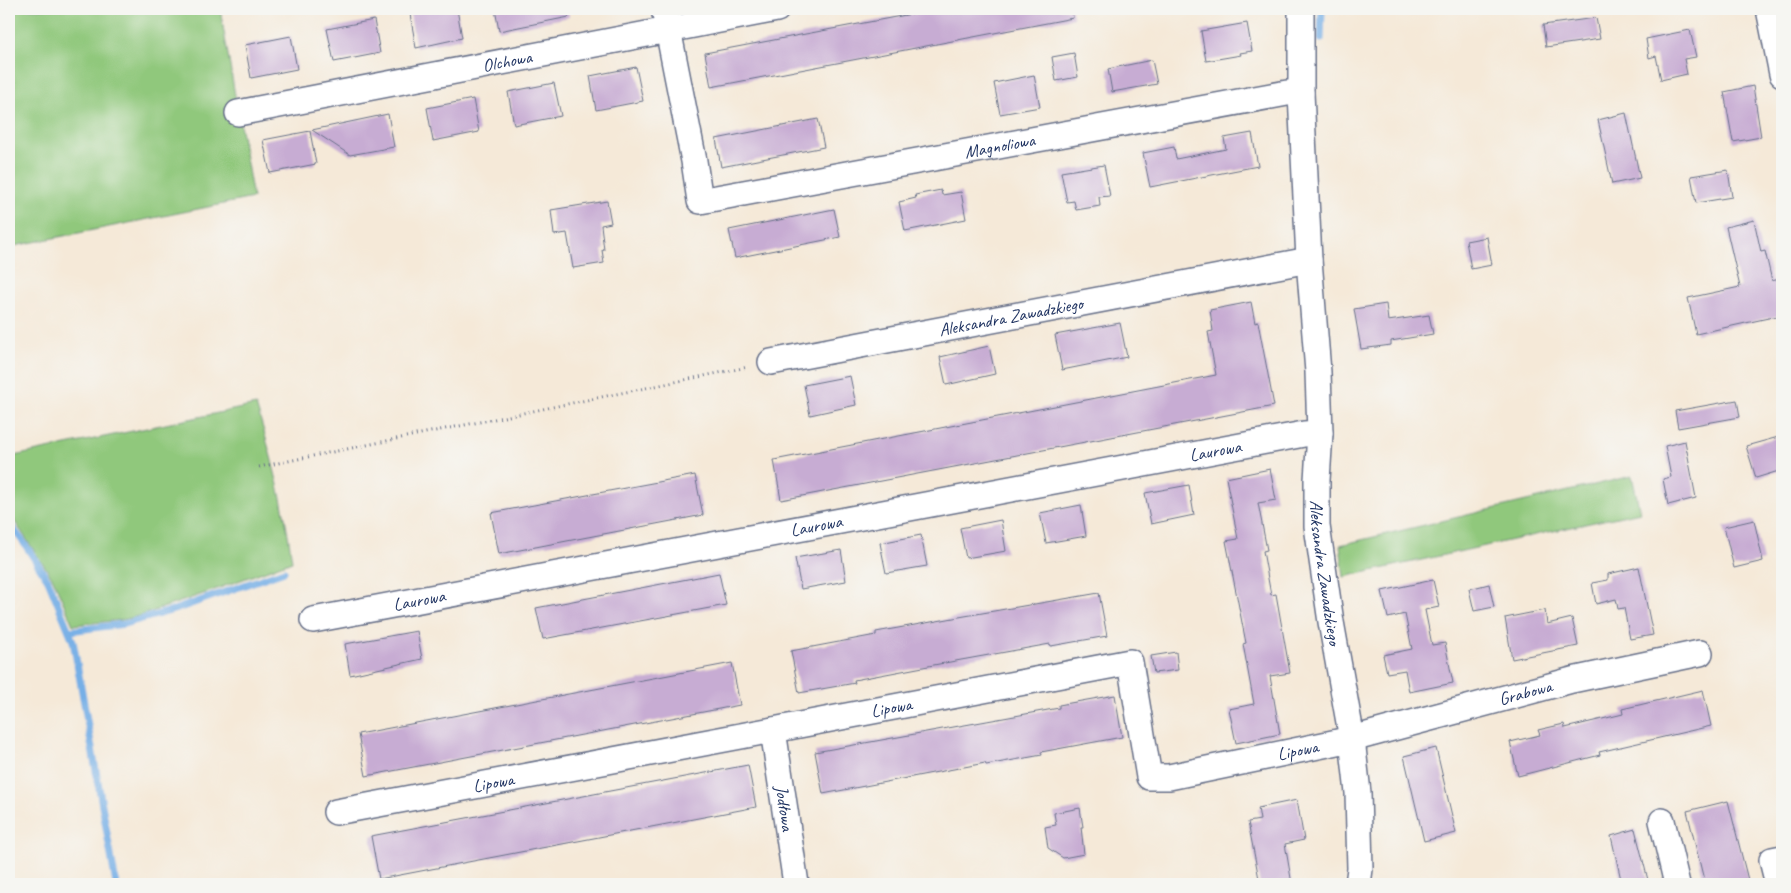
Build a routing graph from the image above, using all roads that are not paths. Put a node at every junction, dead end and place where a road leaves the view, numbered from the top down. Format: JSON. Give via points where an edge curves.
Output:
{"nodes":[{"id":1,"x":777,"y":9,"type":"edge"},
{"id":2,"x":1301,"y":9,"type":"edge"},
{"id":3,"x":1769,"y":9,"type":"edge"},
{"id":4,"x":665,"y":19,"type":"edge"},
{"id":5,"x":1782,"y":74,"type":"edge"},
{"id":6,"x":1301,"y":92,"type":"junction"},
{"id":7,"x":238,"y":112,"type":"dead end"},
{"id":8,"x":1309,"y":260,"type":"junction"},
{"id":9,"x":771,"y":362,"type":"road end"},
{"id":10,"x":1320,"y":433,"type":"junction"},
{"id":11,"x":313,"y":620,"type":"dead end"},
{"id":12,"x":1700,"y":653,"type":"dead end"},
{"id":13,"x":773,"y":730,"type":"junction"},
{"id":14,"x":1352,"y":738,"type":"junction"},
{"id":15,"x":336,"y":812,"type":"dead end"},
{"id":16,"x":1662,"y":821,"type":"dead end"},
{"id":17,"x":1782,"y":858,"type":"edge"},
{"id":18,"x":796,"y":884,"type":"edge"},
{"id":19,"x":1358,"y":884,"type":"edge"},
{"id":20,"x":1677,"y":884,"type":"edge"},
{"id":21,"x":1778,"y":884,"type":"edge"}],
"edges":[{"from":1,"to":4,"type":"street","name":"Olchowa"},
{"from":2,"to":6,"type":"street","name":"Aleksandra Zawadzkiego"},
{"from":3,"to":5,"type":"street"},
{"from":4,"to":6,"type":"street","name":"Magnoliowa","via":[[700,201]]},
{"from":4,"to":7,"type":"street","name":"Olchowa"},
{"from":6,"to":8,"type":"street","name":"Aleksandra Zawadzkiego"},
{"from":8,"to":9,"type":"street","name":"Aleksandra Zawadzkiego"},
{"from":8,"to":10,"type":"street","name":"Aleksandra Zawadzkiego"},
{"from":10,"to":11,"type":"street","name":"Laurowa"},
{"from":10,"to":14,"type":"street","name":"Aleksandra Zawadzkiego","via":[[1317,526]]},
{"from":12,"to":14,"type":"street","name":"Grabowa","via":[[1572,680]]},
{"from":13,"to":14,"type":"street","name":"Lipowa","via":[[1130,662],[1149,777],[1169,777]]},
{"from":13,"to":15,"type":"street","name":"Lipowa"},
{"from":13,"to":18,"type":"street","name":"Jodłowa"},
{"from":14,"to":19,"type":"street","name":"Aleksandra Zawadzkiego","via":[[1358,794]]},
{"from":16,"to":20,"type":"street"},
{"from":17,"to":21,"type":"street","via":[[1772,860]]}]}
